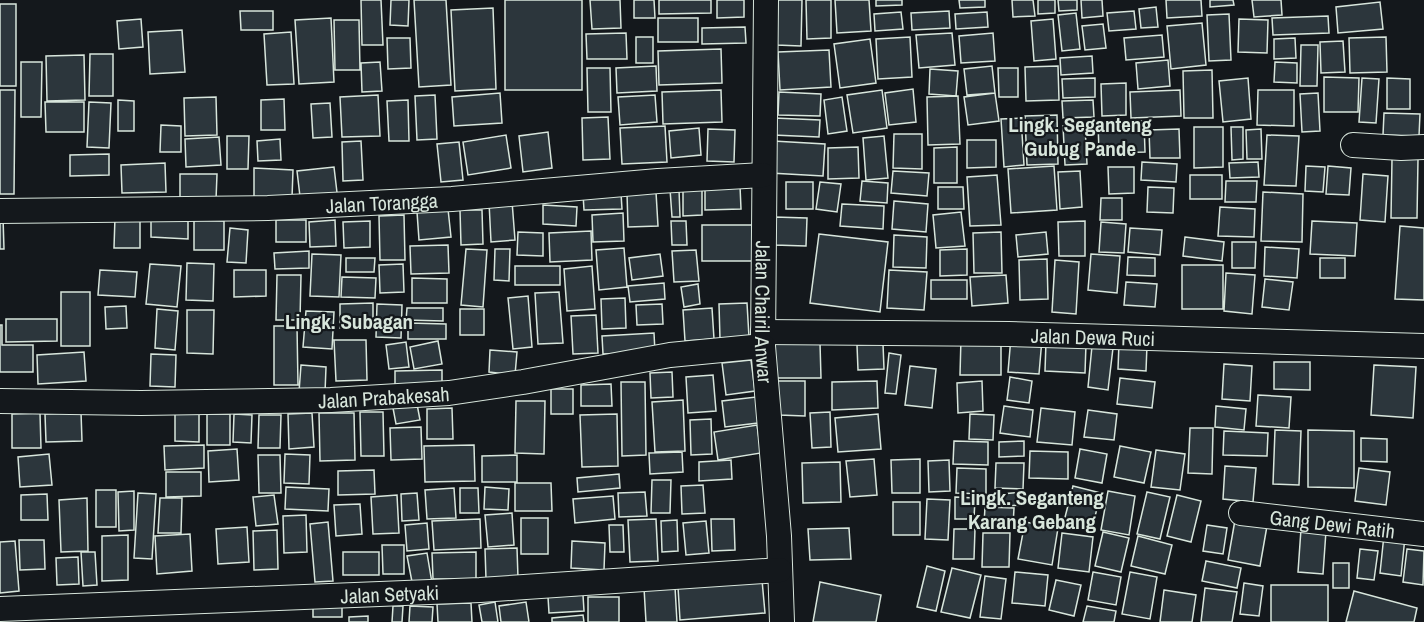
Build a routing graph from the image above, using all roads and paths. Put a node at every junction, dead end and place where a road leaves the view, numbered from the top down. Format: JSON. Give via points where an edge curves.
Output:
{"nodes":[{"id":1,"x":766,"y":0,"type":"edge"},
{"id":2,"x":1353,"y":145,"type":"dead end"},
{"id":3,"x":1424,"y":147,"type":"edge"},
{"id":4,"x":763,"y":175,"type":"junction"},
{"id":5,"x":0,"y":211,"type":"edge"},
{"id":6,"x":763,"y":339,"type":"junction"},
{"id":7,"x":1424,"y":346,"type":"edge"},
{"id":8,"x":0,"y":401,"type":"edge"},
{"id":9,"x":1241,"y":513,"type":"dead end"},
{"id":10,"x":1424,"y":534,"type":"edge"},
{"id":11,"x":780,"y":570,"type":"junction"},
{"id":12,"x":0,"y":609,"type":"edge"},
{"id":13,"x":782,"y":622,"type":"edge"}],
"edges":[{"from":1,"to":4,"type":"street","name":"Jalan Chairil Anwar"},
{"from":2,"to":3,"type":"street"},
{"from":4,"to":5,"type":"street","name":"Jalan Torangga","via":[[452,199],[268,208]]},
{"from":4,"to":6,"type":"street","name":"Jalan Chairil Anwar"},
{"from":6,"to":7,"type":"street","name":"Jalan Dewa Ruci","via":[[1009,334]]},
{"from":6,"to":8,"type":"street","name":"Jalan Prabakesah","via":[[449,393],[331,400]]},
{"from":6,"to":11,"type":"street","name":"Jalan Chairil Anwar"},
{"from":9,"to":10,"type":"street","name":"Gang Dewi Ratih"},
{"from":11,"to":12,"type":"street","name":"Jalan Setyaki","via":[[459,591]]},
{"from":11,"to":13,"type":"street","name":"Jalan Chairil Anwar"}]}
